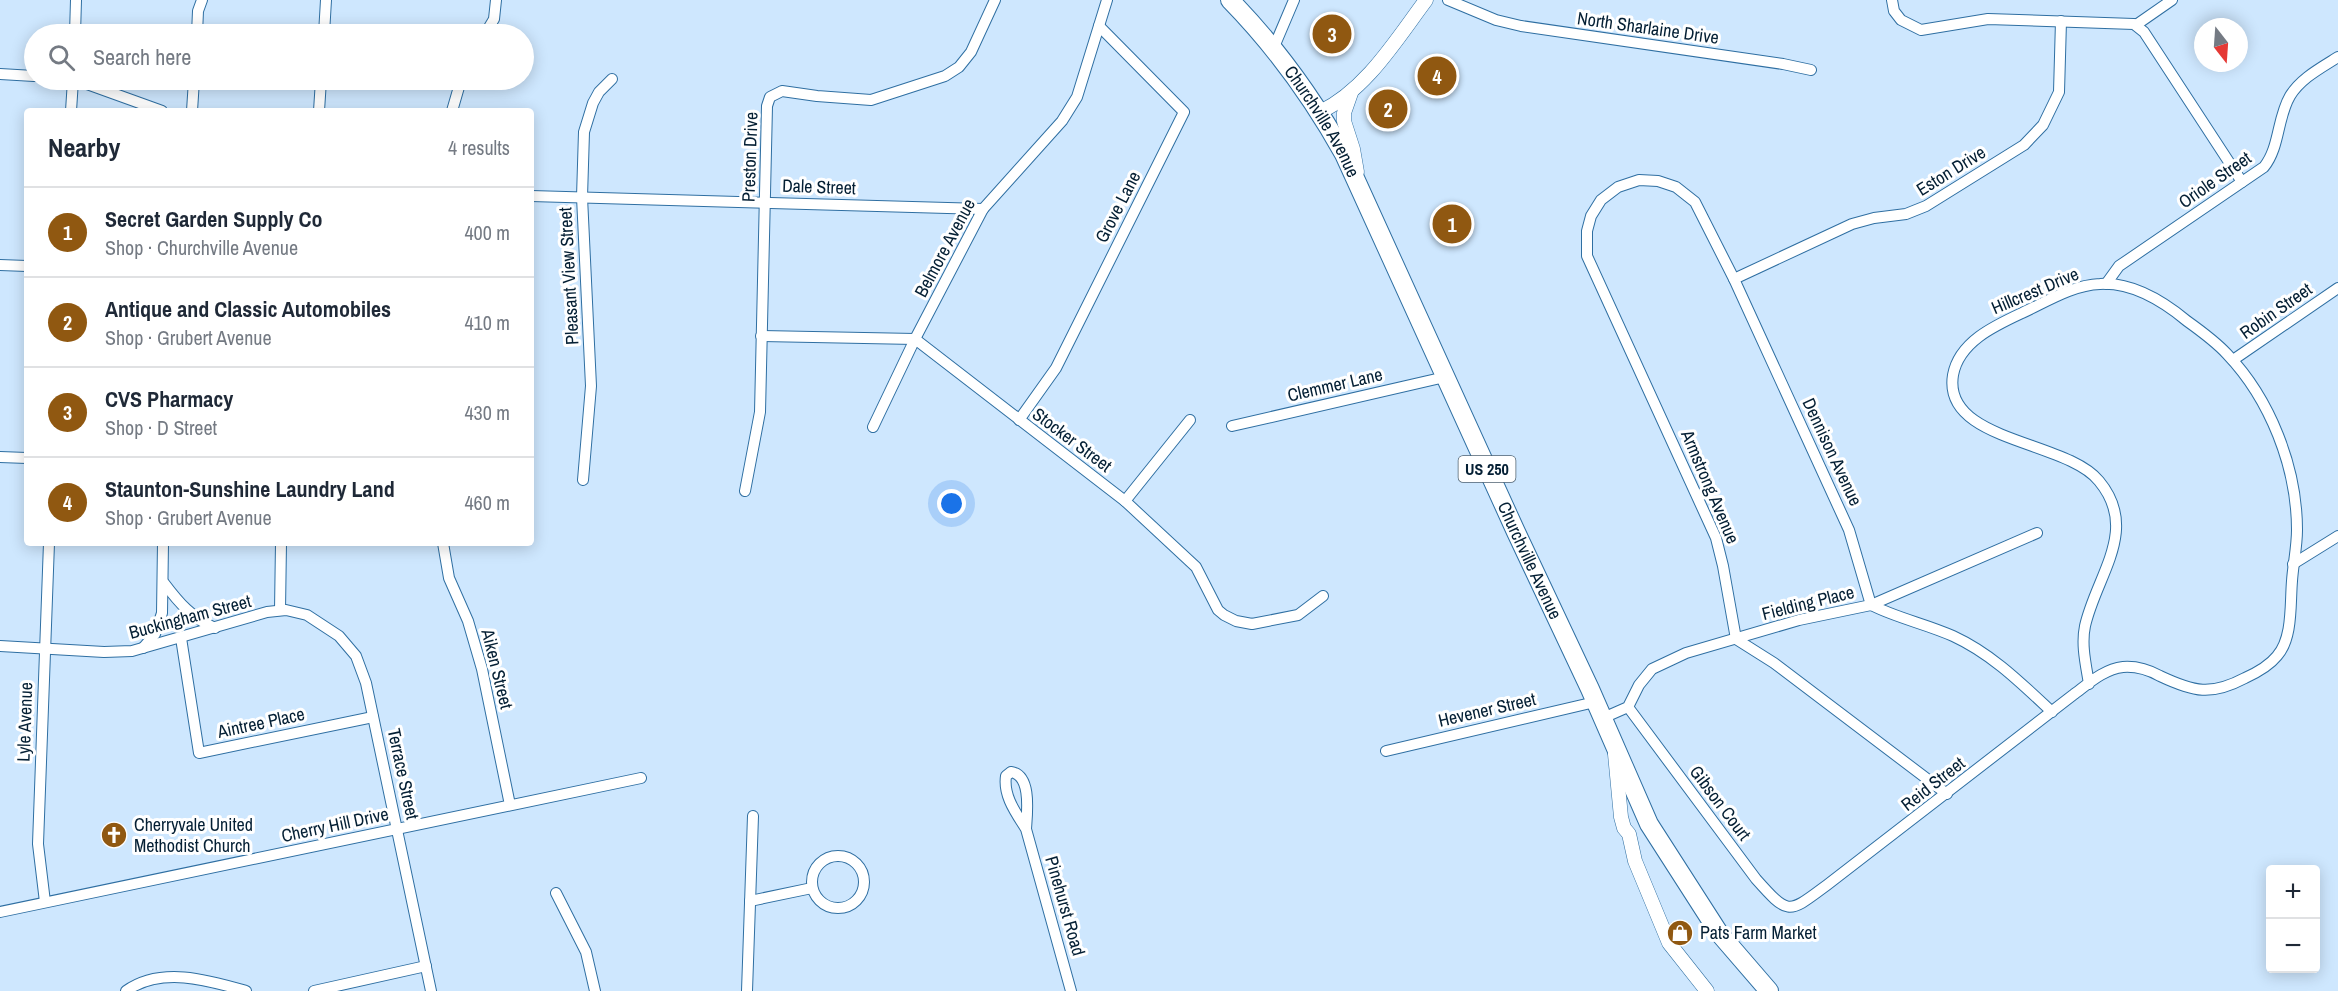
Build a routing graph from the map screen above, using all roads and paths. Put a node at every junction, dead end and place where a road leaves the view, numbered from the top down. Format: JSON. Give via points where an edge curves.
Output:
{"nodes":[{"id":1,"x":76,"y":0,"type":"edge"},
{"id":2,"x":202,"y":0,"type":"edge"},
{"id":3,"x":326,"y":0,"type":"edge"},
{"id":4,"x":496,"y":0,"type":"edge"},
{"id":5,"x":995,"y":0,"type":"edge"},
{"id":6,"x":1107,"y":0,"type":"edge"},
{"id":7,"x":1230,"y":0,"type":"edge"},
{"id":8,"x":1294,"y":0,"type":"edge"},
{"id":9,"x":1426,"y":0,"type":"edge"},
{"id":10,"x":1448,"y":0,"type":"edge"},
{"id":11,"x":1892,"y":0,"type":"edge"},
{"id":12,"x":2172,"y":0,"type":"edge"},
{"id":13,"x":2061,"y":21,"type":"junction"},
{"id":14,"x":75,"y":24,"type":"edge"},
{"id":15,"x":197,"y":24,"type":"edge"},
{"id":16,"x":325,"y":24,"type":"edge"},
{"id":17,"x":491,"y":24,"type":"edge"},
{"id":18,"x":2136,"y":25,"type":"junction"},
{"id":19,"x":1099,"y":26,"type":"junction"},
{"id":20,"x":1274,"y":47,"type":"junction"},
{"id":21,"x":2338,"y":57,"type":"edge"},
{"id":22,"x":1811,"y":70,"type":"dead end"},
{"id":23,"x":0,"y":74,"type":"edge"},
{"id":24,"x":24,"y":75,"type":"edge"},
{"id":25,"x":612,"y":78,"type":"dead end"},
{"id":26,"x":73,"y":90,"type":"edge"},
{"id":27,"x":102,"y":90,"type":"edge"},
{"id":28,"x":193,"y":90,"type":"edge"},
{"id":29,"x":320,"y":90,"type":"edge"},
{"id":30,"x":457,"y":90,"type":"edge"},
{"id":31,"x":1351,"y":93,"type":"junction"},
{"id":32,"x":71,"y":108,"type":"edge"},
{"id":33,"x":153,"y":108,"type":"edge"},
{"id":34,"x":192,"y":108,"type":"edge"},
{"id":35,"x":319,"y":108,"type":"edge"},
{"id":36,"x":453,"y":108,"type":"edge"},
{"id":37,"x":1320,"y":112,"type":"junction"},
{"id":38,"x":2242,"y":182,"type":"junction"},
{"id":39,"x":1618,"y":187,"type":"joint"},
{"id":40,"x":1361,"y":191,"type":"junction"},
{"id":41,"x":534,"y":196,"type":"edge"},
{"id":42,"x":582,"y":197,"type":"junction"},
{"id":43,"x":765,"y":202,"type":"junction"},
{"id":44,"x":983,"y":209,"type":"junction"},
{"id":45,"x":0,"y":265,"type":"edge"},
{"id":46,"x":24,"y":266,"type":"edge"},
{"id":47,"x":1734,"y":279,"type":"junction"},
{"id":48,"x":2106,"y":284,"type":"junction"},
{"id":49,"x":2338,"y":288,"type":"edge"},
{"id":50,"x":761,"y":336,"type":"junction"},
{"id":51,"x":915,"y":339,"type":"junction"},
{"id":52,"x":2233,"y":360,"type":"junction"},
{"id":53,"x":1445,"y":377,"type":"junction"},
{"id":54,"x":1019,"y":420,"type":"junction"},
{"id":55,"x":1190,"y":420,"type":"dead end"},
{"id":56,"x":1232,"y":426,"type":"dead end"},
{"id":57,"x":873,"y":427,"type":"dead end"},
{"id":58,"x":0,"y":457,"type":"edge"},
{"id":59,"x":24,"y":458,"type":"edge"},
{"id":60,"x":583,"y":480,"type":"dead end"},
{"id":61,"x":745,"y":491,"type":"dead end"},
{"id":62,"x":1125,"y":501,"type":"junction"},
{"id":63,"x":2037,"y":533,"type":"dead end"},
{"id":64,"x":2338,"y":536,"type":"edge"},
{"id":65,"x":49,"y":546,"type":"edge"},
{"id":66,"x":164,"y":546,"type":"edge"},
{"id":67,"x":281,"y":546,"type":"edge"},
{"id":68,"x":443,"y":546,"type":"edge"},
{"id":69,"x":2293,"y":564,"type":"junction"},
{"id":70,"x":164,"y":583,"type":"junction"},
{"id":71,"x":1323,"y":596,"type":"dead end"},
{"id":72,"x":1871,"y":604,"type":"junction"},
{"id":73,"x":280,"y":610,"type":"junction"},
{"id":74,"x":215,"y":628,"type":"junction"},
{"id":75,"x":181,"y":638,"type":"junction"},
{"id":76,"x":1736,"y":639,"type":"junction"},
{"id":77,"x":0,"y":646,"type":"edge"},
{"id":78,"x":44,"y":648,"type":"junction"},
{"id":79,"x":143,"y":649,"type":"junction"},
{"id":80,"x":2089,"y":684,"type":"junction"},
{"id":81,"x":1628,"y":707,"type":"junction"},
{"id":82,"x":1599,"y":710,"type":"junction"},
{"id":83,"x":2052,"y":712,"type":"junction"},
{"id":84,"x":373,"y":717,"type":"junction"},
{"id":85,"x":1614,"y":746,"type":"junction"},
{"id":86,"x":1386,"y":751,"type":"dead end"},
{"id":87,"x":641,"y":778,"type":"dead end"},
{"id":88,"x":1947,"y":794,"type":"junction"},
{"id":89,"x":510,"y":805,"type":"junction"},
{"id":90,"x":753,"y":816,"type":"dead end"},
{"id":91,"x":1649,"y":824,"type":"junction"},
{"id":92,"x":398,"y":829,"type":"junction"},
{"id":93,"x":1026,"y":829,"type":"dead end"},
{"id":94,"x":1629,"y":834,"type":"junction"},
{"id":95,"x":812,"y":888,"type":"junction"},
{"id":96,"x":556,"y":893,"type":"dead end"},
{"id":97,"x":750,"y":901,"type":"junction"},
{"id":98,"x":45,"y":902,"type":"junction"},
{"id":99,"x":1794,"y":907,"type":"joint"},
{"id":100,"x":0,"y":912,"type":"edge"},
{"id":101,"x":426,"y":966,"type":"junction"},
{"id":102,"x":126,"y":991,"type":"edge"},
{"id":103,"x":246,"y":991,"type":"edge"},
{"id":104,"x":314,"y":991,"type":"edge"},
{"id":105,"x":431,"y":991,"type":"edge"},
{"id":106,"x":594,"y":991,"type":"edge"},
{"id":107,"x":747,"y":991,"type":"edge"},
{"id":108,"x":1071,"y":991,"type":"edge"},
{"id":109,"x":1707,"y":991,"type":"edge"},
{"id":110,"x":1769,"y":991,"type":"edge"}],
"edges":[{"from":1,"to":14,"type":"street"},
{"from":2,"to":15,"type":"street"},
{"from":3,"to":16,"type":"street"},
{"from":4,"to":17,"type":"street"},
{"from":5,"to":43,"type":"street","name":"Preston Drive","via":[[971,52],[959,67],[940,78],[866,101],[782,90],[774,93],[767,106]]},
{"from":6,"to":19,"type":"street","name":"Belmore Avenue"},
{"from":7,"to":20,"type":"main road","name":"Churchville Avenue","number":"US 250"},
{"from":8,"to":20,"type":"street"},
{"from":9,"to":31,"type":"street"},
{"from":10,"to":22,"type":"street","name":"North Sharlaine Drive","via":[[1521,26]]},
{"from":11,"to":13,"type":"street","via":[[1901,21],[1921,30],[1988,19]]},
{"from":12,"to":18,"type":"street"},
{"from":13,"to":18,"type":"street"},
{"from":13,"to":47,"type":"street","name":"Eston Drive","via":[[2060,92],[2043,126],[2024,145],[1919,210],[1852,224]]},
{"from":18,"to":38,"type":"street"},
{"from":19,"to":44,"type":"street","name":"Belmore Avenue","via":[[1081,87],[1068,112]]},
{"from":19,"to":54,"type":"street","name":"Grove Lane","via":[[1184,112],[1056,368]]},
{"from":20,"to":37,"type":"main road","name":"Churchville Avenue","number":"US 250"},
{"from":21,"to":38,"type":"street","name":"Oriole Street","via":[[2295,89],[2284,110],[2269,160]]},
{"from":23,"to":24,"type":"street"},
{"from":25,"to":42,"type":"street","name":"Pleasant View Street","via":[[596,97],[587,119]]},
{"from":26,"to":32,"type":"street"},
{"from":27,"to":33,"type":"street"},
{"from":28,"to":34,"type":"street"},
{"from":29,"to":35,"type":"street"},
{"from":30,"to":36,"type":"street"},
{"from":31,"to":37,"type":"street"},
{"from":31,"to":40,"type":"street","via":[[1344,121]]},
{"from":37,"to":40,"type":"main road","name":"Churchville Avenue","number":"US 250"},
{"from":38,"to":48,"type":"street","name":"Oriole Street","via":[[2119,266]]},
{"from":39,"to":47,"type":"street","name":"Dennison Avenue","via":[[1652,180],[1684,192],[1700,210]]},
{"from":39,"to":76,"type":"street","name":"Armstrong Avenue","via":[[1601,200],[1591,216],[1587,256],[1716,538]]},
{"from":40,"to":53,"type":"main road","name":"Churchville Avenue","number":"US 250"},
{"from":41,"to":42,"type":"street","name":"Dale Street"},
{"from":42,"to":43,"type":"street","name":"Dale Street"},
{"from":42,"to":60,"type":"street","name":"Pleasant View Street","via":[[591,380]]},
{"from":43,"to":44,"type":"street","name":"Dale Street"},
{"from":43,"to":50,"type":"street","name":"Preston Drive"},
{"from":44,"to":51,"type":"street","name":"Belmore Avenue"},
{"from":45,"to":46,"type":"street"},
{"from":47,"to":72,"type":"street","name":"Dennison Avenue","via":[[1849,530]]},
{"from":48,"to":52,"type":"street","name":"Hillcrest Drive","via":[[2137,291],[2166,305]]},
{"from":48,"to":80,"type":"street","name":"Hillcrest Drive","via":[[2064,293],[1983,333],[1962,354],[1953,379],[1956,401],[1970,419],[2078,463],[2099,481],[2110,498],[2116,523],[2115,544],[2084,630]]},
{"from":49,"to":52,"type":"street","name":"Robin Street"},
{"from":50,"to":51,"type":"street"},
{"from":50,"to":61,"type":"street","name":"Preston Drive","via":[[760,412]]},
{"from":51,"to":54,"type":"street","name":"Stocker Street"},
{"from":51,"to":57,"type":"street","name":"Belmore Avenue"},
{"from":52,"to":69,"type":"street","name":"Hillcrest Drive","via":[[2267,413],[2286,458],[2296,519]]},
{"from":53,"to":56,"type":"street","name":"Clemmer Lane"},
{"from":53,"to":82,"type":"main road","name":"Churchville Avenue","number":"US 250"},
{"from":54,"to":62,"type":"street","name":"Stocker Street"},
{"from":55,"to":62,"type":"street"},
{"from":58,"to":59,"type":"street"},
{"from":62,"to":71,"type":"street","name":"Stocker Street","via":[[1196,567],[1218,610],[1229,618],[1252,624],[1298,615]]},
{"from":63,"to":72,"type":"street","name":"Fielding Place"},
{"from":64,"to":69,"type":"street"},
{"from":65,"to":78,"type":"street","name":"Lyle Avenue"},
{"from":66,"to":70,"type":"street"},
{"from":67,"to":73,"type":"street"},
{"from":68,"to":89,"type":"street","name":"Aiken Street","via":[[448,578],[468,621],[482,669]]},
{"from":69,"to":80,"type":"street","name":"Hillcrest Drive","via":[[2284,643],[2275,659],[2250,676],[2220,689],[2202,691],[2182,687],[2150,671],[2123,667]]},
{"from":70,"to":74,"type":"street","via":[[188,612]]},
{"from":70,"to":79,"type":"street","via":[[159,624]]},
{"from":72,"to":76,"type":"street","name":"Fielding Place"},
{"from":72,"to":83,"type":"street","via":[[1974,647],[2012,674]]},
{"from":73,"to":74,"type":"street","name":"Buckingham Street"},
{"from":73,"to":84,"type":"street","name":"Terrace Street","via":[[307,615],[343,640],[362,669]]},
{"from":74,"to":75,"type":"street","name":"Buckingham Street"},
{"from":75,"to":79,"type":"street","name":"Buckingham Street"},
{"from":75,"to":84,"type":"street","name":"Aintree Place","via":[[199,753]]},
{"from":76,"to":81,"type":"street","name":"Fielding Place","via":[[1686,652],[1660,664],[1641,680]]},
{"from":76,"to":88,"type":"street"},
{"from":77,"to":78,"type":"street","name":"Buckingham Street"},
{"from":78,"to":79,"type":"street","name":"Buckingham Street","via":[[115,652]]},
{"from":78,"to":98,"type":"street","name":"Lyle Avenue","via":[[38,844]]},
{"from":80,"to":83,"type":"street","name":"Reid Street"},
{"from":81,"to":82,"type":"street"},
{"from":81,"to":99,"type":"street","name":"Gibson Court","via":[[1756,879],[1774,900],[1785,908]]},
{"from":82,"to":85,"type":"main road","name":"Churchville Avenue","number":"US 250"},
{"from":82,"to":86,"type":"street","name":"Hevener Street"},
{"from":83,"to":88,"type":"street","name":"Reid Street"},
{"from":84,"to":92,"type":"street","name":"Terrace Street"},
{"from":85,"to":91,"type":"main road","name":"Churchville Avenue","number":"US 250"},
{"from":85,"to":94,"type":"street","via":[[1621,817]]},
{"from":87,"to":89,"type":"street","name":"Cherry Hill Drive"},
{"from":88,"to":99,"type":"street","name":"Reid Street"},
{"from":89,"to":92,"type":"street","name":"Cherry Hill Drive"},
{"from":90,"to":97,"type":"street"},
{"from":91,"to":94,"type":"street"},
{"from":91,"to":110,"type":"main road","name":"Churchville Avenue","number":"US 250","via":[[1719,933]]},
{"from":92,"to":98,"type":"street","name":"Cherry Hill Drive"},
{"from":92,"to":101,"type":"street","name":"Terrace Street"},
{"from":93,"to":108,"type":"street","name":"Pinehurst Road"},
{"from":94,"to":109,"type":"street","via":[[1635,861],[1665,936]]},
{"from":95,"to":95,"type":"street","via":[[823,904],[842,908],[861,894],[863,875],[853,860],[832,856],[814,869]]},
{"from":95,"to":97,"type":"street"},
{"from":96,"to":106,"type":"street","via":[[586,952]]},
{"from":97,"to":107,"type":"street"},
{"from":98,"to":100,"type":"street","name":"Cherry Hill Drive"},
{"from":101,"to":104,"type":"street"},
{"from":101,"to":105,"type":"street","name":"Terrace Street"},
{"from":102,"to":103,"type":"street","via":[[141,982],[163,977]]}]}
